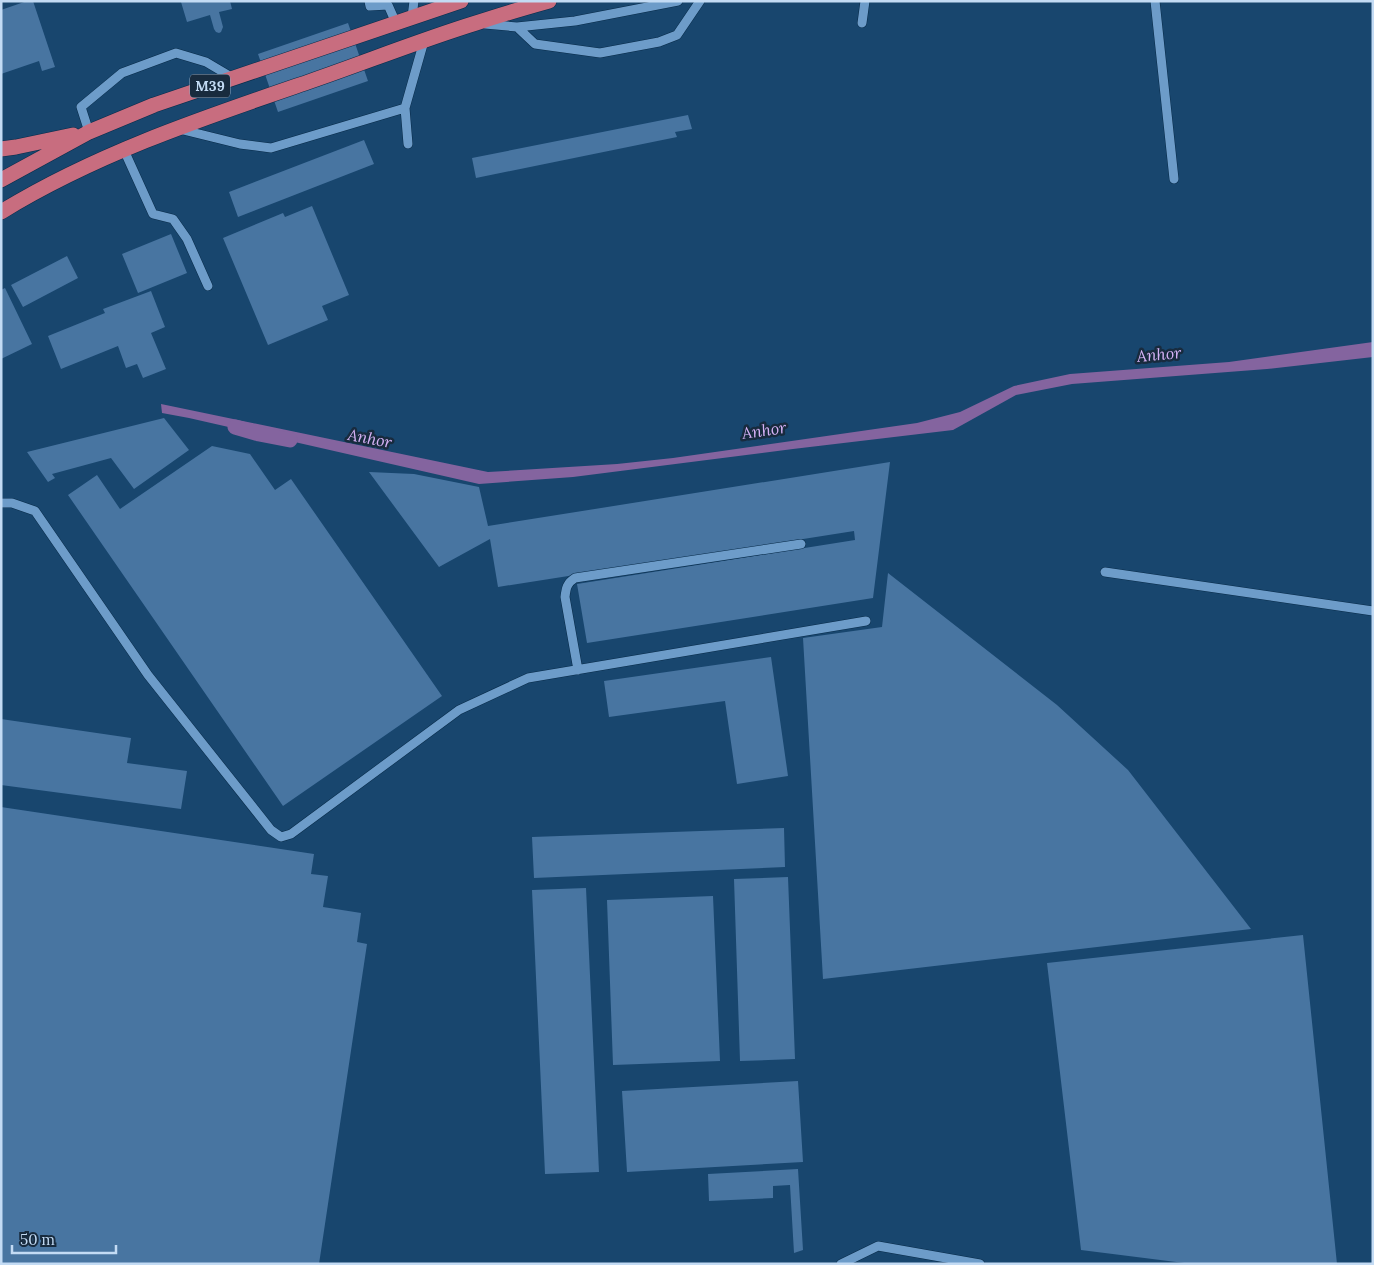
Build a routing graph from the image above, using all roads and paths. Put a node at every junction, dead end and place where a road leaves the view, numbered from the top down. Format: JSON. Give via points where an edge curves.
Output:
{"nodes":[{"id":1,"x":369,"y":1,"type":"edge"},
{"id":2,"x":414,"y":1,"type":"edge"},
{"id":3,"x":461,"y":1,"type":"edge"},
{"id":4,"x":549,"y":1,"type":"edge"},
{"id":5,"x":678,"y":1,"type":"edge"},
{"id":6,"x":700,"y":1,"type":"edge"},
{"id":7,"x":865,"y":1,"type":"edge"},
{"id":8,"x":1155,"y":1,"type":"edge"},
{"id":9,"x":412,"y":17,"type":"junction"},
{"id":10,"x":862,"y":22,"type":"dead end"},
{"id":11,"x":396,"y":23,"type":"junction"},
{"id":12,"x":474,"y":23,"type":"junction"},
{"id":13,"x":517,"y":27,"type":"junction"},
{"id":14,"x":424,"y":41,"type":"junction"},
{"id":15,"x":233,"y":78,"type":"junction"},
{"id":16,"x":405,"y":108,"type":"junction"},
{"id":17,"x":179,"y":128,"type":"junction"},
{"id":18,"x":89,"y":132,"type":"junction"},
{"id":19,"x":408,"y":144,"type":"dead end"},
{"id":20,"x":1,"y":148,"type":"edge"},
{"id":21,"x":124,"y":150,"type":"junction"},
{"id":22,"x":1174,"y":179,"type":"dead end"},
{"id":23,"x":1,"y":180,"type":"edge"},
{"id":24,"x":28,"y":196,"type":"junction"},
{"id":25,"x":1,"y":212,"type":"edge"},
{"id":26,"x":1,"y":216,"type":"edge"},
{"id":27,"x":208,"y":286,"type":"dead end"},
{"id":28,"x":1,"y":503,"type":"edge"},
{"id":29,"x":801,"y":544,"type":"dead end"},
{"id":30,"x":1105,"y":572,"type":"dead end"},
{"id":31,"x":1373,"y":612,"type":"edge"},
{"id":32,"x":866,"y":621,"type":"dead end"},
{"id":33,"x":578,"y":670,"type":"junction"},
{"id":34,"x":841,"y":1264,"type":"edge"},
{"id":35,"x":980,"y":1264,"type":"edge"}],
"edges":[{"from":1,"to":11,"type":"street","via":[[370,6],[388,4]]},
{"from":2,"to":9,"type":"street"},
{"from":3,"to":9,"type":"highway","number":"M39"},
{"from":4,"to":12,"type":"highway","number":"M39"},
{"from":5,"to":13,"type":"street","number":"M39","via":[[575,21]]},
{"from":6,"to":13,"type":"street","via":[[677,35],[659,42],[600,53],[536,44]]},
{"from":7,"to":10,"type":"street"},
{"from":8,"to":22,"type":"street"},
{"from":9,"to":11,"type":"highway","number":"M39"},
{"from":11,"to":15,"type":"highway","number":"M39"},
{"from":12,"to":13,"type":"street","number":"M39"},
{"from":12,"to":14,"type":"highway","number":"M39"},
{"from":14,"to":16,"type":"street"},
{"from":14,"to":17,"type":"highway","number":"M39"},
{"from":15,"to":18,"type":"highway","number":"M39"},
{"from":15,"to":18,"type":"street","via":[[206,62],[176,53],[122,73],[81,107]]},
{"from":16,"to":17,"type":"street","via":[[271,148],[240,144]]},
{"from":16,"to":19,"type":"street"},
{"from":17,"to":21,"type":"highway","number":"M39"},
{"from":18,"to":20,"type":"highway","number":"M39"},
{"from":18,"to":23,"type":"highway"},
{"from":21,"to":24,"type":"highway","number":"M39"},
{"from":21,"to":27,"type":"street","via":[[153,214],[173,219],[187,239]]},
{"from":24,"to":25,"type":"highway"},
{"from":24,"to":26,"type":"highway","number":"M39"},
{"from":28,"to":33,"type":"street","via":[[12,503],[35,511],[148,675],[271,830],[281,836],[291,834],[459,710],[528,678]]},
{"from":29,"to":33,"type":"street","via":[[575,578],[569,582],[565,597]]},
{"from":30,"to":31,"type":"street"},
{"from":32,"to":33,"type":"street"},
{"from":34,"to":35,"type":"street","via":[[878,1246]]}]}
